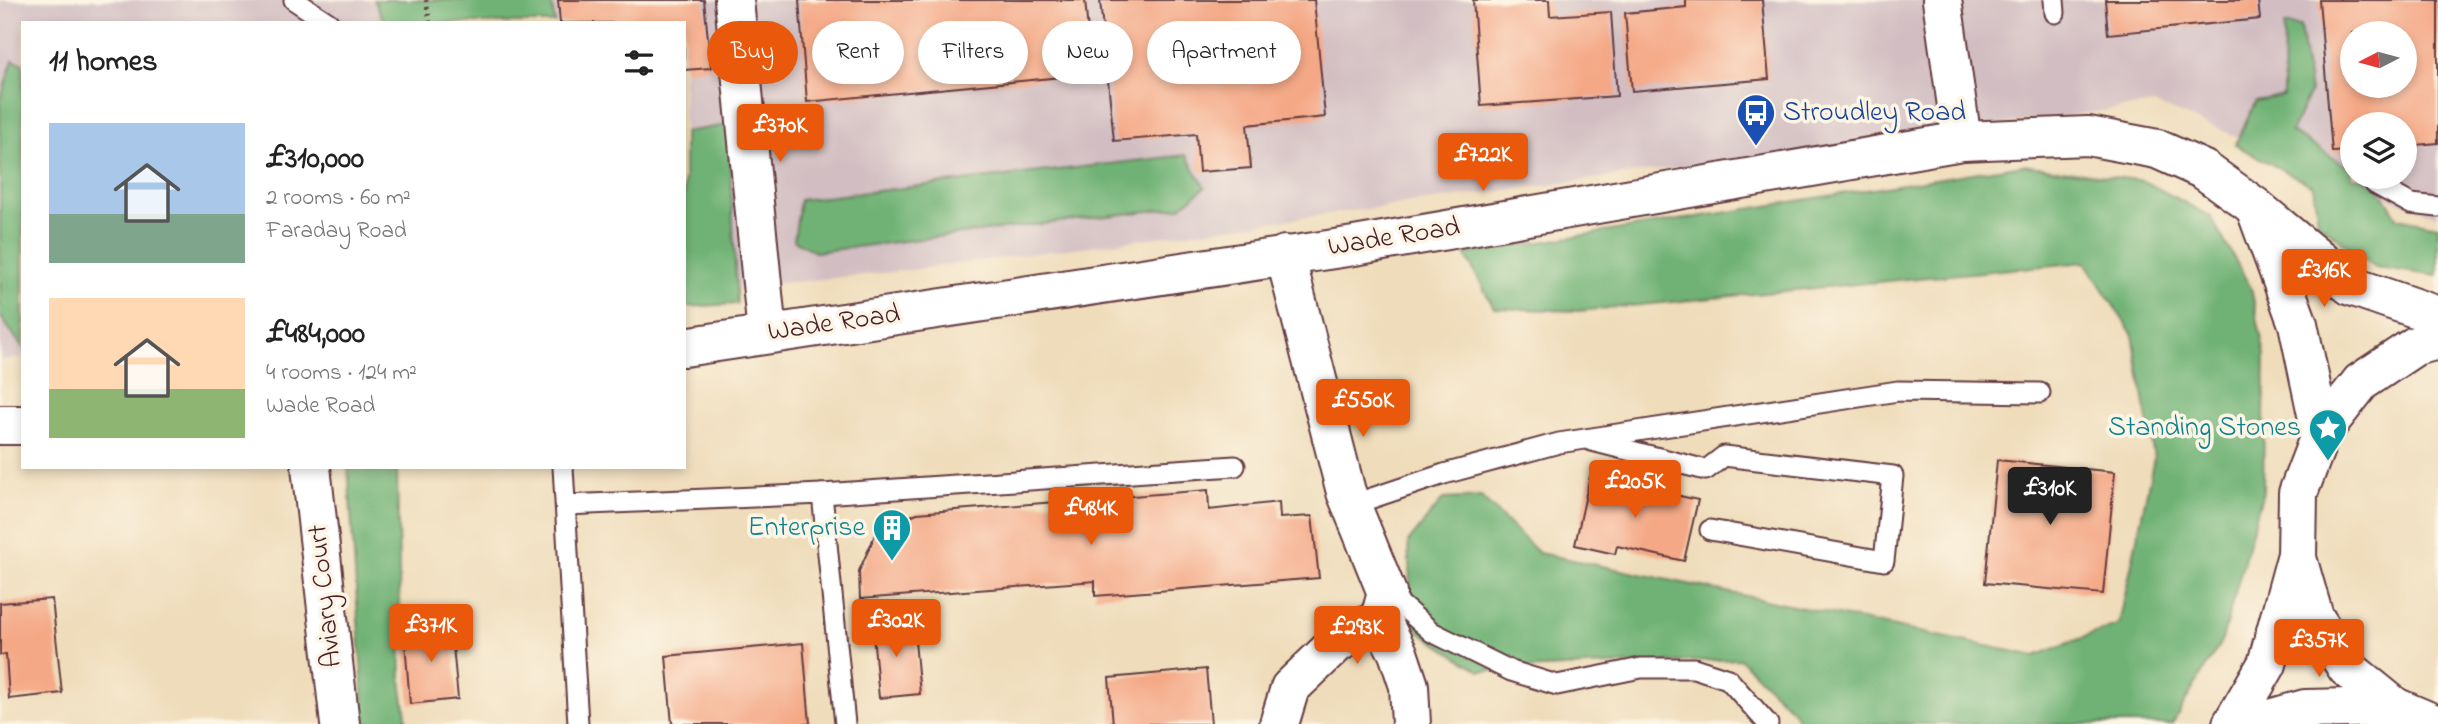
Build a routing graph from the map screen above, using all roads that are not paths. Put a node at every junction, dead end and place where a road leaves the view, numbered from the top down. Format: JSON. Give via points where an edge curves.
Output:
{"nodes":[{"id":1,"x":294,"y":0,"type":"edge"},
{"id":2,"x":734,"y":0,"type":"edge"},
{"id":3,"x":1942,"y":0,"type":"edge"},
{"id":4,"x":326,"y":21,"type":"edge"},
{"id":5,"x":1962,"y":141,"type":"junction"},
{"id":6,"x":2384,"y":189,"type":"edge"},
{"id":7,"x":2254,"y":206,"type":"junction"},
{"id":8,"x":2438,"y":207,"type":"edge"},
{"id":9,"x":1285,"y":256,"type":"junction"},
{"id":10,"x":2438,"y":316,"type":"edge"},
{"id":11,"x":767,"y":334,"type":"junction"},
{"id":12,"x":2438,"y":340,"type":"edge"},
{"id":13,"x":686,"y":347,"type":"edge"},
{"id":14,"x":2040,"y":393,"type":"dead end"},
{"id":15,"x":0,"y":425,"type":"edge"},
{"id":16,"x":21,"y":425,"type":"edge"},
{"id":17,"x":2321,"y":433,"type":"junction"},
{"id":18,"x":1584,"y":439,"type":"junction"},
{"id":19,"x":1235,"y":466,"type":"dead end"},
{"id":20,"x":311,"y":469,"type":"edge"},
{"id":21,"x":563,"y":469,"type":"edge"},
{"id":22,"x":822,"y":494,"type":"junction"},
{"id":23,"x":566,"y":505,"type":"junction"},
{"id":24,"x":1351,"y":505,"type":"junction"},
{"id":25,"x":1710,"y":530,"type":"dead end"},
{"id":26,"x":2297,"y":558,"type":"junction"},
{"id":27,"x":1384,"y":606,"type":"junction"},
{"id":28,"x":2395,"y":707,"type":"junction"},
{"id":29,"x":340,"y":724,"type":"edge"},
{"id":30,"x":578,"y":724,"type":"edge"},
{"id":31,"x":845,"y":724,"type":"edge"},
{"id":32,"x":1279,"y":724,"type":"edge"},
{"id":33,"x":1411,"y":724,"type":"edge"},
{"id":34,"x":1768,"y":724,"type":"edge"},
{"id":35,"x":2232,"y":724,"type":"edge"},
{"id":36,"x":2252,"y":724,"type":"edge"},
{"id":37,"x":2435,"y":724,"type":"edge"}],
"edges":[{"from":1,"to":4,"type":"lane"},
{"from":2,"to":11,"type":"street"},
{"from":3,"to":5,"type":"street"},
{"from":5,"to":7,"type":"street","name":"Wade Road","via":[[2088,136],[2157,149],[2204,170]]},
{"from":5,"to":9,"type":"street","name":"Wade Road"},
{"from":6,"to":8,"type":"lane","via":[[2411,204]]},
{"from":7,"to":10,"type":"street","name":"Wade Road","via":[[2351,286]]},
{"from":7,"to":17,"type":"street","via":[[2298,324]]},
{"from":9,"to":11,"type":"street","name":"Wade Road"},
{"from":9,"to":24,"type":"street"},
{"from":11,"to":13,"type":"street","name":"Wade Road"},
{"from":12,"to":17,"type":"street","via":[[2414,346],[2361,382]]},
{"from":14,"to":18,"type":"lane","via":[[1898,391]]},
{"from":15,"to":16,"type":"street"},
{"from":17,"to":26,"type":"street","via":[[2298,493]]},
{"from":18,"to":24,"type":"lane","via":[[1444,474]]},
{"from":18,"to":25,"type":"lane","via":[[1706,470],[1724,456],[1893,476],[1884,561]]},
{"from":19,"to":22,"type":"lane"},
{"from":20,"to":29,"type":"street","name":"Aviary Court"},
{"from":21,"to":23,"type":"lane"},
{"from":22,"to":23,"type":"lane"},
{"from":22,"to":31,"type":"lane"},
{"from":23,"to":30,"type":"lane"},
{"from":24,"to":27,"type":"street"},
{"from":26,"to":28,"type":"street","via":[[2314,617],[2347,668]]},
{"from":26,"to":35,"type":"street","via":[[2267,664]]},
{"from":27,"to":32,"type":"street","via":[[1290,688]]},
{"from":27,"to":33,"type":"street","via":[[1409,686]]},
{"from":27,"to":34,"type":"lane","via":[[1511,671],[1557,685],[1641,668],[1694,668],[1728,679]]},
{"from":28,"to":36,"type":"street","via":[[2305,709]]},
{"from":28,"to":37,"type":"street"}]}
